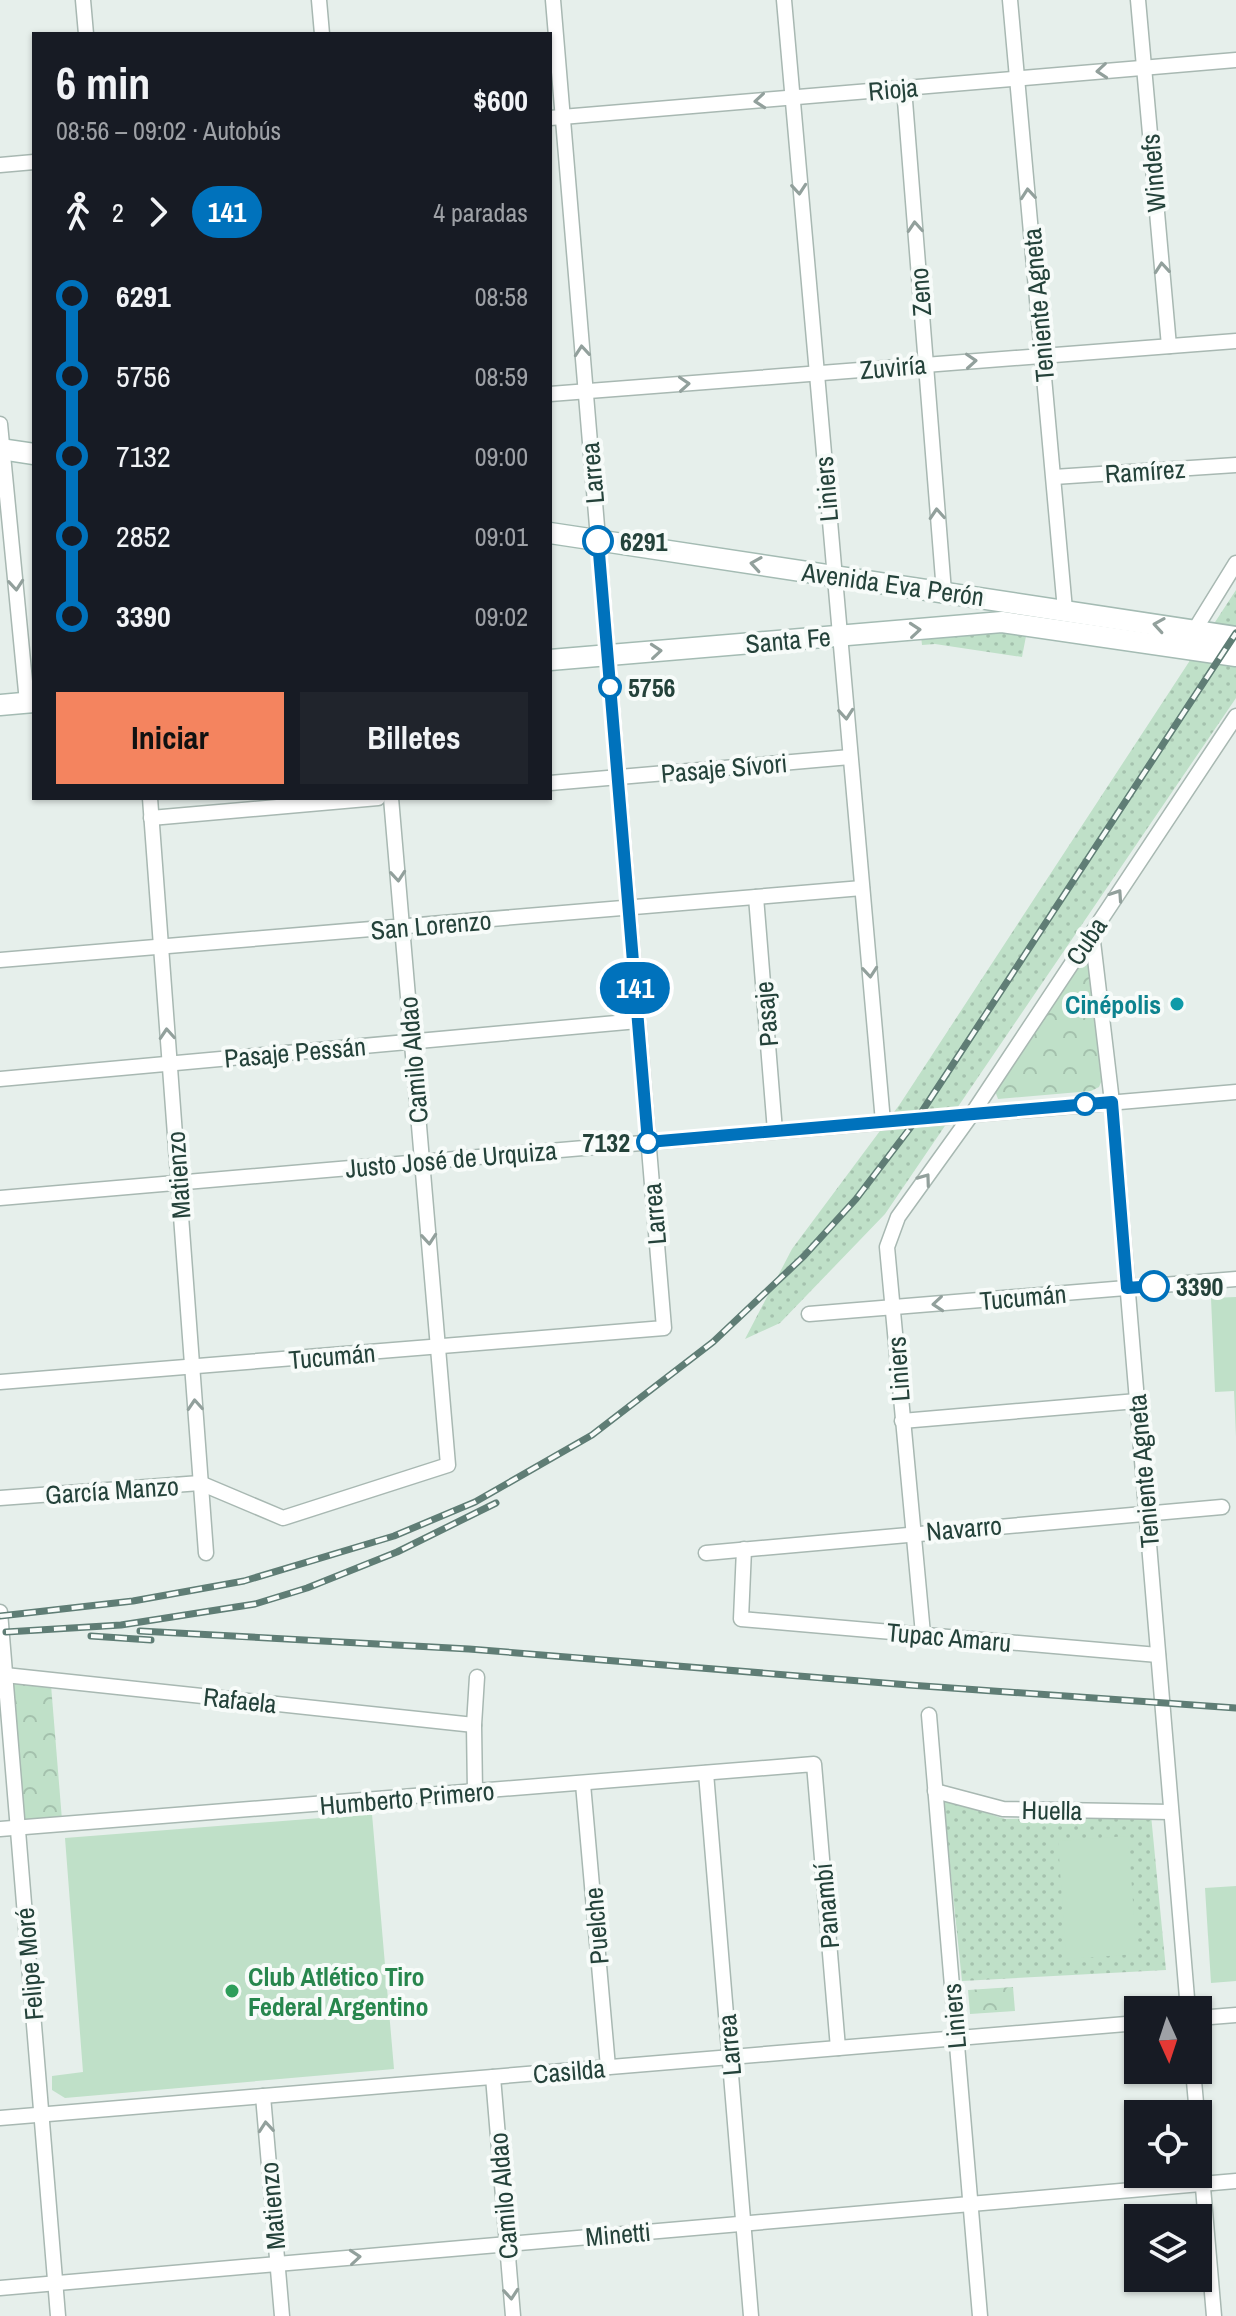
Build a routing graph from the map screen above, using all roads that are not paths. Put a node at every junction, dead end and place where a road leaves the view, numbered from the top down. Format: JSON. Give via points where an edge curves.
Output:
{"nodes":[{"id":1,"x":83,"y":0,"type":"edge"},
{"id":2,"x":319,"y":0,"type":"edge"},
{"id":3,"x":553,"y":0,"type":"edge"},
{"id":4,"x":784,"y":0,"type":"edge"},
{"id":5,"x":1010,"y":0,"type":"edge"},
{"id":6,"x":1138,"y":0,"type":"edge"},
{"id":7,"x":86,"y":32,"type":"edge"},
{"id":8,"x":322,"y":32,"type":"edge"},
{"id":9,"x":1236,"y":60,"type":"edge"},
{"id":10,"x":1144,"y":68,"type":"junction"},
{"id":11,"x":1018,"y":78,"type":"junction"},
{"id":12,"x":904,"y":88,"type":"junction"},
{"id":13,"x":791,"y":98,"type":"junction"},
{"id":14,"x":556,"y":118,"type":"edge"},
{"id":15,"x":32,"y":162,"type":"edge"},
{"id":16,"x":0,"y":165,"type":"edge"},
{"id":17,"x":1236,"y":341,"type":"edge"},
{"id":18,"x":1169,"y":346,"type":"junction"},
{"id":19,"x":1043,"y":356,"type":"junction"},
{"id":20,"x":926,"y":365,"type":"junction"},
{"id":21,"x":816,"y":373,"type":"junction"},
{"id":22,"x":586,"y":391,"type":"junction"},
{"id":23,"x":552,"y":394,"type":"edge"},
{"id":24,"x":0,"y":424,"type":"edge"},
{"id":25,"x":32,"y":441,"type":"edge"},
{"id":26,"x":1,"y":449,"type":"edge"},
{"id":27,"x":32,"y":454,"type":"edge"},
{"id":28,"x":1236,"y":465,"type":"edge"},
{"id":29,"x":1054,"y":477,"type":"junction"},
{"id":30,"x":552,"y":533,"type":"edge"},
{"id":31,"x":598,"y":541,"type":"junction"},
{"id":32,"x":1236,"y":563,"type":"edge"},
{"id":33,"x":834,"y":576,"type":"junction"},
{"id":34,"x":944,"y":592,"type":"junction"},
{"id":35,"x":1065,"y":610,"type":"junction"},
{"id":36,"x":1194,"y":631,"type":"junction"},
{"id":37,"x":839,"y":636,"type":"junction"},
{"id":38,"x":1236,"y":637,"type":"edge"},
{"id":39,"x":607,"y":655,"type":"junction"},
{"id":40,"x":1236,"y":656,"type":"edge"},
{"id":41,"x":552,"y":660,"type":"edge"},
{"id":42,"x":30,"y":702,"type":"edge"},
{"id":43,"x":0,"y":705,"type":"edge"},
{"id":44,"x":1236,"y":716,"type":"edge"},
{"id":45,"x":850,"y":757,"type":"junction"},
{"id":46,"x":618,"y":777,"type":"junction"},
{"id":47,"x":552,"y":783,"type":"edge"},
{"id":48,"x":150,"y":800,"type":"edge"},
{"id":49,"x":355,"y":800,"type":"edge"},
{"id":50,"x":391,"y":800,"type":"edge"},
{"id":51,"x":151,"y":818,"type":"junction"},
{"id":52,"x":862,"y":888,"type":"junction"},
{"id":53,"x":756,"y":897,"type":"junction"},
{"id":54,"x":629,"y":908,"type":"junction"},
{"id":55,"x":402,"y":928,"type":"junction"},
{"id":56,"x":1092,"y":933,"type":"junction"},
{"id":57,"x":161,"y":945,"type":"junction"},
{"id":58,"x":0,"y":960,"type":"edge"},
{"id":59,"x":638,"y":1021,"type":"junction"},
{"id":60,"x":412,"y":1042,"type":"junction"},
{"id":61,"x":169,"y":1063,"type":"junction"},
{"id":62,"x":0,"y":1079,"type":"edge"},
{"id":63,"x":1236,"y":1092,"type":"edge"},
{"id":64,"x":1112,"y":1102,"type":"junction"},
{"id":65,"x":972,"y":1114,"type":"junction"},
{"id":66,"x":883,"y":1122,"type":"junction"},
{"id":67,"x":775,"y":1131,"type":"junction"},
{"id":68,"x":648,"y":1142,"type":"junction"},
{"id":69,"x":422,"y":1161,"type":"junction"},
{"id":70,"x":178,"y":1182,"type":"junction"},
{"id":71,"x":0,"y":1198,"type":"edge"},
{"id":72,"x":887,"y":1247,"type":"joint"},
{"id":73,"x":1236,"y":1279,"type":"edge"},
{"id":74,"x":1127,"y":1288,"type":"junction"},
{"id":75,"x":893,"y":1308,"type":"junction"},
{"id":76,"x":809,"y":1314,"type":"dead end"},
{"id":77,"x":664,"y":1328,"type":"joint"},
{"id":78,"x":438,"y":1347,"type":"junction"},
{"id":79,"x":192,"y":1367,"type":"junction"},
{"id":80,"x":0,"y":1382,"type":"edge"},
{"id":81,"x":1137,"y":1401,"type":"junction"},
{"id":82,"x":902,"y":1421,"type":"junction"},
{"id":83,"x":448,"y":1465,"type":"joint"},
{"id":84,"x":200,"y":1483,"type":"junction"},
{"id":85,"x":0,"y":1498,"type":"edge"},
{"id":86,"x":1222,"y":1507,"type":"dead end"},
{"id":87,"x":1146,"y":1512,"type":"junction"},
{"id":88,"x":913,"y":1533,"type":"junction"},
{"id":89,"x":744,"y":1549,"type":"junction"},
{"id":90,"x":206,"y":1553,"type":"dead end"},
{"id":91,"x":706,"y":1553,"type":"dead end"},
{"id":92,"x":0,"y":1612,"type":"edge"},
{"id":93,"x":1,"y":1631,"type":"edge"},
{"id":94,"x":923,"y":1634,"type":"junction"},
{"id":95,"x":1158,"y":1655,"type":"junction"},
{"id":96,"x":5,"y":1675,"type":"junction"},
{"id":97,"x":477,"y":1677,"type":"dead end"},
{"id":98,"x":929,"y":1715,"type":"dead end"},
{"id":99,"x":474,"y":1725,"type":"junction"},
{"id":100,"x":814,"y":1764,"type":"joint"},
{"id":101,"x":706,"y":1773,"type":"junction"},
{"id":102,"x":583,"y":1784,"type":"junction"},
{"id":103,"x":935,"y":1791,"type":"junction"},
{"id":104,"x":475,"y":1792,"type":"junction"},
{"id":105,"x":1171,"y":1812,"type":"junction"},
{"id":106,"x":18,"y":1828,"type":"junction"},
{"id":107,"x":0,"y":1829,"type":"edge"},
{"id":108,"x":1187,"y":1996,"type":"edge"},
{"id":109,"x":1236,"y":2015,"type":"edge"},
{"id":110,"x":1212,"y":2017,"type":"edge"},
{"id":111,"x":1124,"y":2024,"type":"edge"},
{"id":112,"x":956,"y":2039,"type":"junction"},
{"id":113,"x":838,"y":2048,"type":"junction"},
{"id":114,"x":730,"y":2057,"type":"junction"},
{"id":115,"x":608,"y":2067,"type":"junction"},
{"id":116,"x":493,"y":2077,"type":"junction"},
{"id":117,"x":263,"y":2096,"type":"junction"},
{"id":118,"x":41,"y":2115,"type":"junction"},
{"id":119,"x":0,"y":2118,"type":"edge"},
{"id":120,"x":1236,"y":2181,"type":"edge"},
{"id":121,"x":1212,"y":2183,"type":"edge"},
{"id":122,"x":1156,"y":2188,"type":"edge"},
{"id":123,"x":1203,"y":2188,"type":"edge"},
{"id":124,"x":970,"y":2204,"type":"junction"},
{"id":125,"x":743,"y":2224,"type":"junction"},
{"id":126,"x":507,"y":2244,"type":"junction"},
{"id":127,"x":277,"y":2264,"type":"junction"},
{"id":128,"x":55,"y":2283,"type":"junction"},
{"id":129,"x":0,"y":2288,"type":"edge"},
{"id":130,"x":58,"y":2316,"type":"edge"},
{"id":131,"x":282,"y":2316,"type":"edge"},
{"id":132,"x":513,"y":2316,"type":"edge"},
{"id":133,"x":751,"y":2316,"type":"edge"},
{"id":134,"x":980,"y":2316,"type":"edge"},
{"id":135,"x":1214,"y":2316,"type":"edge"}],
"edges":[{"from":1,"to":7,"type":"street"},
{"from":2,"to":8,"type":"street"},
{"from":3,"to":14,"type":"street","name":"Larrea"},
{"from":4,"to":13,"type":"street","name":"Liniers"},
{"from":5,"to":11,"type":"street","name":"Teniente Agneta"},
{"from":6,"to":10,"type":"street","name":"Windefs"},
{"from":9,"to":10,"type":"street","name":"Rioja"},
{"from":10,"to":11,"type":"street","name":"Rioja","one_way":true},
{"from":18,"to":10,"type":"street","name":"Windefs","one_way":true},
{"from":11,"to":12,"type":"street","name":"Rioja"},
{"from":19,"to":11,"type":"street","name":"Teniente Agneta","one_way":true},
{"from":12,"to":13,"type":"street","name":"Rioja"},
{"from":20,"to":12,"type":"street","name":"Zeno","one_way":true},
{"from":13,"to":14,"type":"street","name":"Rioja","one_way":true},
{"from":13,"to":21,"type":"street","name":"Liniers","one_way":true},
{"from":22,"to":14,"type":"street","name":"Larrea","one_way":true},
{"from":15,"to":16,"type":"street"},
{"from":17,"to":18,"type":"street","name":"Zuviría"},
{"from":18,"to":19,"type":"street","name":"Zuviría"},
{"from":20,"to":19,"type":"street","name":"Zuviría","one_way":true},
{"from":19,"to":29,"type":"street","name":"Teniente Agneta"},
{"from":20,"to":21,"type":"street","name":"Zuviría"},
{"from":34,"to":20,"type":"street","name":"Zeno","one_way":true},
{"from":22,"to":21,"type":"street","name":"Zuviría","one_way":true},
{"from":21,"to":33,"type":"street","name":"Liniers"},
{"from":22,"to":23,"type":"street","name":"Zuviría"},
{"from":22,"to":31,"type":"street","name":"Larrea"},
{"from":24,"to":26,"type":"street"},
{"from":25,"to":26,"type":"street"},
{"from":26,"to":27,"type":"main road"},
{"from":26,"to":42,"type":"street","one_way":true},
{"from":28,"to":29,"type":"street","name":"Ramírez"},
{"from":29,"to":35,"type":"street","name":"Teniente Agneta"},
{"from":30,"to":31,"type":"main road","name":"Avenida Eva Perón"},
{"from":33,"to":31,"type":"main road","name":"Avenida Eva Perón","one_way":true},
{"from":31,"to":39,"type":"street","name":"Larrea"},
{"from":32,"to":36,"type":"street"},
{"from":33,"to":34,"type":"main road","name":"Avenida Eva Perón"},
{"from":33,"to":37,"type":"street","name":"Liniers"},
{"from":34,"to":35,"type":"main road","name":"Avenida Eva Perón"},
{"from":36,"to":35,"type":"main road","name":"Avenida Eva Perón","one_way":true},
{"from":36,"to":38,"type":"main road","name":"Avenida Eva Perón"},
{"from":39,"to":37,"type":"main road","name":"Santa Fe","one_way":true},
{"from":37,"to":40,"type":"main road","name":"Santa Fe","one_way":true,"via":[[1002,622]]},
{"from":37,"to":45,"type":"street","name":"Liniers","one_way":true},
{"from":39,"to":41,"type":"main road","name":"Santa Fe"},
{"from":39,"to":46,"type":"street","name":"Larrea"},
{"from":42,"to":43,"type":"main road"},
{"from":56,"to":44,"type":"street","name":"Cuba","one_way":true},
{"from":45,"to":46,"type":"street","name":"Pasaje Sívori"},
{"from":45,"to":52,"type":"street","name":"Liniers"},
{"from":46,"to":47,"type":"street","name":"Pasaje Sívori"},
{"from":46,"to":54,"type":"street","name":"Larrea"},
{"from":48,"to":51,"type":"street","name":"Matienzo"},
{"from":49,"to":51,"type":"street"},
{"from":50,"to":55,"type":"street","name":"Camilo Aldao","one_way":true},
{"from":51,"to":57,"type":"street","name":"Matienzo"},
{"from":52,"to":53,"type":"street","name":"San Lorenzo"},
{"from":52,"to":66,"type":"street","name":"Liniers","one_way":true},
{"from":53,"to":54,"type":"street","name":"San Lorenzo"},
{"from":53,"to":67,"type":"street","name":"Pasaje"},
{"from":54,"to":55,"type":"street","name":"San Lorenzo"},
{"from":54,"to":59,"type":"street","name":"Larrea"},
{"from":55,"to":57,"type":"street","name":"San Lorenzo"},
{"from":55,"to":60,"type":"street","name":"Camilo Aldao"},
{"from":56,"to":64,"type":"street","name":"Teniente Agneta"},
{"from":56,"to":65,"type":"street","name":"Cuba"},
{"from":57,"to":58,"type":"street","name":"San Lorenzo"},
{"from":61,"to":57,"type":"street","name":"Matienzo","one_way":true},
{"from":59,"to":60,"type":"street","name":"Pasaje Pessán"},
{"from":59,"to":68,"type":"street","name":"Larrea"},
{"from":60,"to":61,"type":"street","name":"Pasaje Pessán"},
{"from":60,"to":69,"type":"street","name":"Camilo Aldao"},
{"from":61,"to":62,"type":"street","name":"Pasaje Pessán"},
{"from":61,"to":70,"type":"street","name":"Matienzo"},
{"from":63,"to":64,"type":"street","name":"Justo José de Urquiza"},
{"from":64,"to":65,"type":"street","name":"Justo José de Urquiza"},
{"from":64,"to":74,"type":"street","name":"Teniente Agneta"},
{"from":65,"to":66,"type":"street","name":"Justo José de Urquiza"},
{"from":72,"to":65,"type":"street","name":"Cuba","one_way":true,"via":[[898,1217]]},
{"from":66,"to":67,"type":"street","name":"Justo José de Urquiza"},
{"from":67,"to":68,"type":"street","name":"Justo José de Urquiza"},
{"from":68,"to":69,"type":"street","name":"Justo José de Urquiza"},
{"from":68,"to":77,"type":"street","name":"Larrea"},
{"from":69,"to":70,"type":"street","name":"Justo José de Urquiza"},
{"from":69,"to":78,"type":"street","name":"Camilo Aldao","one_way":true},
{"from":70,"to":71,"type":"street","name":"Justo José de Urquiza"},
{"from":70,"to":79,"type":"street","name":"Matienzo"},
{"from":72,"to":75,"type":"street","name":"Liniers"},
{"from":73,"to":74,"type":"street","name":"Tucumán"},
{"from":74,"to":75,"type":"street","name":"Tucumán","one_way":true},
{"from":74,"to":81,"type":"street","name":"Teniente Agneta"},
{"from":75,"to":76,"type":"street","name":"Tucumán"},
{"from":75,"to":82,"type":"street","name":"Liniers"},
{"from":77,"to":78,"type":"street","name":"Tucumán"},
{"from":78,"to":79,"type":"street","name":"Tucumán"},
{"from":78,"to":83,"type":"street","name":"Camilo Aldao"},
{"from":79,"to":80,"type":"street","name":"Tucumán"},
{"from":84,"to":79,"type":"street","name":"Matienzo","one_way":true},
{"from":81,"to":82,"type":"street"},
{"from":81,"to":87,"type":"street","name":"Teniente Agneta"},
{"from":82,"to":88,"type":"street","name":"Liniers"},
{"from":83,"to":84,"type":"street","name":"García Manzo","via":[[283,1518]]},
{"from":84,"to":85,"type":"street","name":"García Manzo"},
{"from":84,"to":90,"type":"street","name":"Matienzo"},
{"from":86,"to":87,"type":"street","name":"Navarro"},
{"from":87,"to":88,"type":"street","name":"Navarro"},
{"from":87,"to":95,"type":"street","name":"Teniente Agneta"},
{"from":88,"to":89,"type":"street","name":"Navarro"},
{"from":88,"to":94,"type":"street","name":"Liniers"},
{"from":89,"to":91,"type":"street","name":"Navarro"},
{"from":89,"to":94,"type":"street","name":"Tupac Amaru","via":[[741,1619]]},
{"from":92,"to":93,"type":"street","name":"Felipe Moré"},
{"from":93,"to":96,"type":"street","name":"Felipe Moré"},
{"from":94,"to":95,"type":"street","name":"Tupac Amaru"},
{"from":95,"to":105,"type":"street","name":"Teniente Agneta"},
{"from":96,"to":99,"type":"street","name":"Rafaela"},
{"from":96,"to":106,"type":"street","name":"Felipe Moré"},
{"from":97,"to":99,"type":"street"},
{"from":98,"to":103,"type":"street","name":"Liniers"},
{"from":99,"to":104,"type":"street"},
{"from":100,"to":101,"type":"street","name":"Humberto Primero"},
{"from":100,"to":113,"type":"street","name":"Panambí"},
{"from":101,"to":102,"type":"street","name":"Humberto Primero"},
{"from":101,"to":114,"type":"street","name":"Larrea"},
{"from":102,"to":104,"type":"street","name":"Humberto Primero"},
{"from":102,"to":115,"type":"street","name":"Puelche"},
{"from":103,"to":105,"type":"street","name":"Huella","via":[[1003,1809]]},
{"from":103,"to":112,"type":"street","name":"Liniers"},
{"from":104,"to":106,"type":"street","name":"Humberto Primero"},
{"from":105,"to":108,"type":"street","name":"Teniente Agneta"},
{"from":106,"to":107,"type":"street","name":"Humberto Primero"},
{"from":106,"to":118,"type":"street","name":"Felipe Moré"},
{"from":109,"to":110,"type":"street"},
{"from":111,"to":112,"type":"street","name":"Casilda"},
{"from":112,"to":113,"type":"street","name":"Casilda"},
{"from":112,"to":124,"type":"street","name":"Liniers"},
{"from":113,"to":114,"type":"street","name":"Casilda"},
{"from":114,"to":115,"type":"street","name":"Casilda"},
{"from":114,"to":125,"type":"street","name":"Larrea"},
{"from":115,"to":116,"type":"street","name":"Casilda"},
{"from":116,"to":117,"type":"street","name":"Casilda"},
{"from":116,"to":126,"type":"street","name":"Camilo Aldao"},
{"from":117,"to":118,"type":"street","name":"Casilda"},
{"from":127,"to":117,"type":"street","name":"Matienzo","one_way":true},
{"from":118,"to":119,"type":"street","name":"Casilda"},
{"from":118,"to":128,"type":"street","name":"Felipe Moré"},
{"from":120,"to":121,"type":"street","name":"Minetti"},
{"from":122,"to":124,"type":"street","name":"Minetti"},
{"from":123,"to":135,"type":"street"},
{"from":124,"to":125,"type":"street","name":"Minetti"},
{"from":124,"to":134,"type":"street","name":"Liniers"},
{"from":125,"to":126,"type":"street","name":"Minetti"},
{"from":125,"to":133,"type":"street","name":"Larrea"},
{"from":127,"to":126,"type":"street","name":"Minetti","one_way":true},
{"from":126,"to":132,"type":"street","name":"Camilo Aldao","one_way":true},
{"from":127,"to":128,"type":"street","name":"Minetti"},
{"from":127,"to":131,"type":"street","name":"Matienzo"},
{"from":128,"to":129,"type":"street","name":"Minetti"},
{"from":128,"to":130,"type":"street","name":"Felipe Moré"}]}
